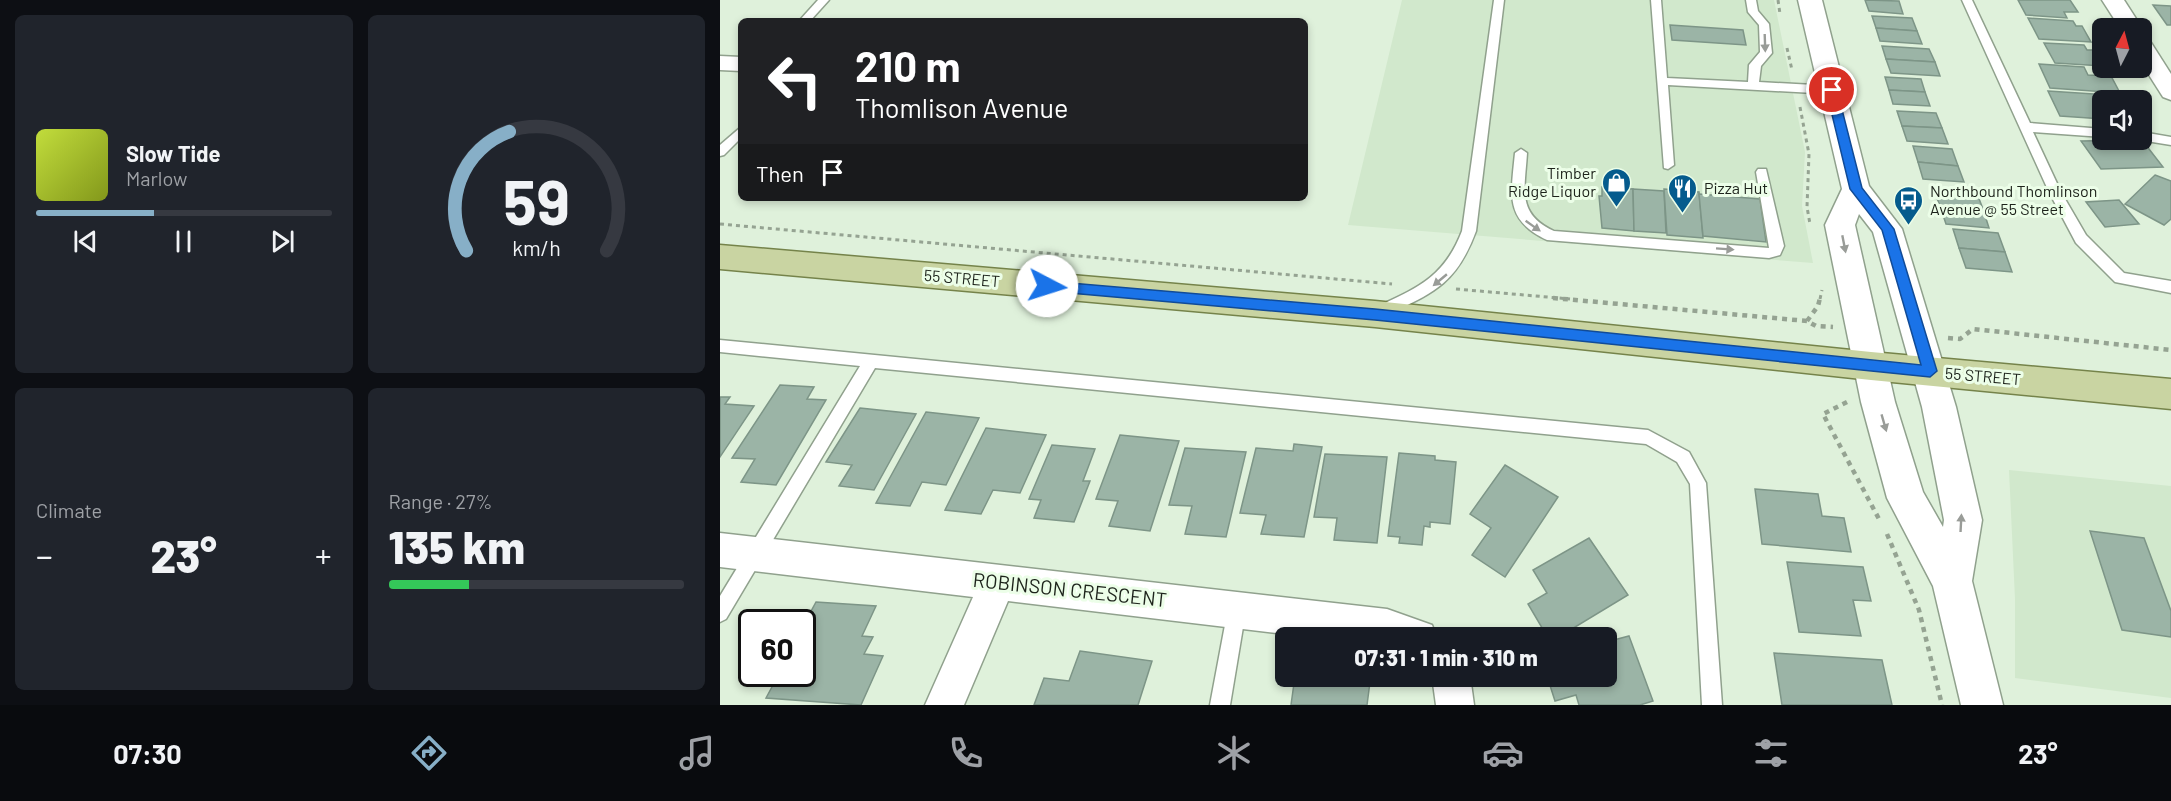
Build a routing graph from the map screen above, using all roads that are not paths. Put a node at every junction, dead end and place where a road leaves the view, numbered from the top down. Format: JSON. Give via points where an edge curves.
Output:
{"nodes":[{"id":1,"x":824,"y":0,"type":"edge"},
{"id":2,"x":1499,"y":0,"type":"edge"},
{"id":3,"x":1656,"y":0,"type":"edge"},
{"id":4,"x":1751,"y":0,"type":"edge"},
{"id":5,"x":1810,"y":0,"type":"edge"},
{"id":6,"x":1967,"y":0,"type":"edge"},
{"id":7,"x":2113,"y":0,"type":"edge"},
{"id":8,"x":807,"y":18,"type":"edge"},
{"id":9,"x":2125,"y":18,"type":"edge"},
{"id":10,"x":2152,"y":62,"type":"edge"},
{"id":11,"x":720,"y":63,"type":"edge"},
{"id":12,"x":738,"y":64,"type":"edge"},
{"id":13,"x":1662,"y":81,"type":"junction"},
{"id":14,"x":1753,"y":86,"type":"junction"},
{"id":15,"x":1832,"y":90,"type":"junction"},
{"id":16,"x":2171,"y":92,"type":"edge"},
{"id":17,"x":2026,"y":127,"type":"junction"},
{"id":18,"x":2092,"y":132,"type":"edge"},
{"id":19,"x":738,"y":134,"type":"edge"},
{"id":20,"x":2152,"y":138,"type":"edge"},
{"id":21,"x":2171,"y":141,"type":"edge"},
{"id":22,"x":720,"y":152,"type":"edge"},
{"id":23,"x":1521,"y":153,"type":"dead end"},
{"id":24,"x":1668,"y":165,"type":"dead end"},
{"id":25,"x":1762,"y":172,"type":"dead end"},
{"id":26,"x":1856,"y":189,"type":"junction"},
{"id":27,"x":720,"y":257,"type":"edge"},
{"id":28,"x":2171,"y":287,"type":"edge"},
{"id":29,"x":1375,"y":314,"type":"junction"},
{"id":30,"x":720,"y":346,"type":"edge"},
{"id":31,"x":871,"y":361,"type":"junction"},
{"id":32,"x":1871,"y":366,"type":"junction"},
{"id":33,"x":1930,"y":371,"type":"junction"},
{"id":34,"x":2171,"y":394,"type":"edge"},
{"id":35,"x":720,"y":550,"type":"edge"},
{"id":36,"x":756,"y":555,"type":"junction"},
{"id":37,"x":1952,"y":581,"type":"junction"},
{"id":38,"x":998,"y":582,"type":"junction"},
{"id":39,"x":1237,"y":609,"type":"junction"},
{"id":40,"x":720,"y":614,"type":"edge"},
{"id":41,"x":1387,"y":627,"type":"edge"},
{"id":42,"x":1453,"y":687,"type":"edge"},
{"id":43,"x":944,"y":705,"type":"edge"},
{"id":44,"x":1220,"y":705,"type":"edge"},
{"id":45,"x":1455,"y":705,"type":"edge"},
{"id":46,"x":1712,"y":705,"type":"edge"},
{"id":47,"x":1982,"y":705,"type":"edge"}],
"edges":[{"from":1,"to":8,"type":"lane"},
{"from":2,"to":29,"type":"lane","one_way":true,"via":[[1469,231],[1459,259],[1431,287]]},
{"from":3,"to":13,"type":"lane"},
{"from":4,"to":14,"type":"lane","one_way":true,"via":[[1753,12],[1764,24],[1766,53],[1755,65]]},
{"from":5,"to":15,"type":"street"},
{"from":6,"to":17,"type":"lane"},
{"from":7,"to":9,"type":"street"},
{"from":10,"to":16,"type":"street"},
{"from":11,"to":12,"type":"street"},
{"from":13,"to":14,"type":"lane"},
{"from":13,"to":24,"type":"lane"},
{"from":14,"to":15,"type":"lane"},
{"from":15,"to":26,"type":"street"},
{"from":17,"to":18,"type":"lane"},
{"from":17,"to":28,"type":"lane","via":[[2081,239],[2120,278]]},
{"from":19,"to":22,"type":"lane"},
{"from":20,"to":21,"type":"lane"},
{"from":23,"to":25,"type":"lane","one_way":true,"via":[[1518,209],[1527,224],[1539,231],[1552,236],[1769,253],[1777,246]]},
{"from":26,"to":32,"type":"street","one_way":true,"via":[[1840,225]]},
{"from":26,"to":33,"type":"street","via":[[1887,229]]},
{"from":27,"to":29,"type":"main road","name":"55 STREET"},
{"from":29,"to":32,"type":"main road","name":"55 STREET"},
{"from":30,"to":31,"type":"lane"},
{"from":31,"to":36,"type":"lane"},
{"from":31,"to":46,"type":"lane","via":[[1648,437],[1683,457],[1698,483]]},
{"from":32,"to":33,"type":"main road","name":"55 STREET"},
{"from":32,"to":37,"type":"street","one_way":true,"via":[[1905,498]]},
{"from":33,"to":34,"type":"main road","name":"55 STREET"},
{"from":37,"to":33,"type":"street","one_way":true,"via":[[1963,520]]},
{"from":35,"to":36,"type":"street","name":"ROBINSON CRESCENT"},
{"from":36,"to":38,"type":"street","name":"ROBINSON CRESCENT"},
{"from":36,"to":40,"type":"lane"},
{"from":37,"to":47,"type":"street"},
{"from":38,"to":39,"type":"street","name":"ROBINSON CRESCENT"},
{"from":38,"to":43,"type":"street"},
{"from":39,"to":41,"type":"street","name":"ROBINSON CRESCENT"},
{"from":39,"to":44,"type":"lane"},
{"from":42,"to":45,"type":"street"}]}
